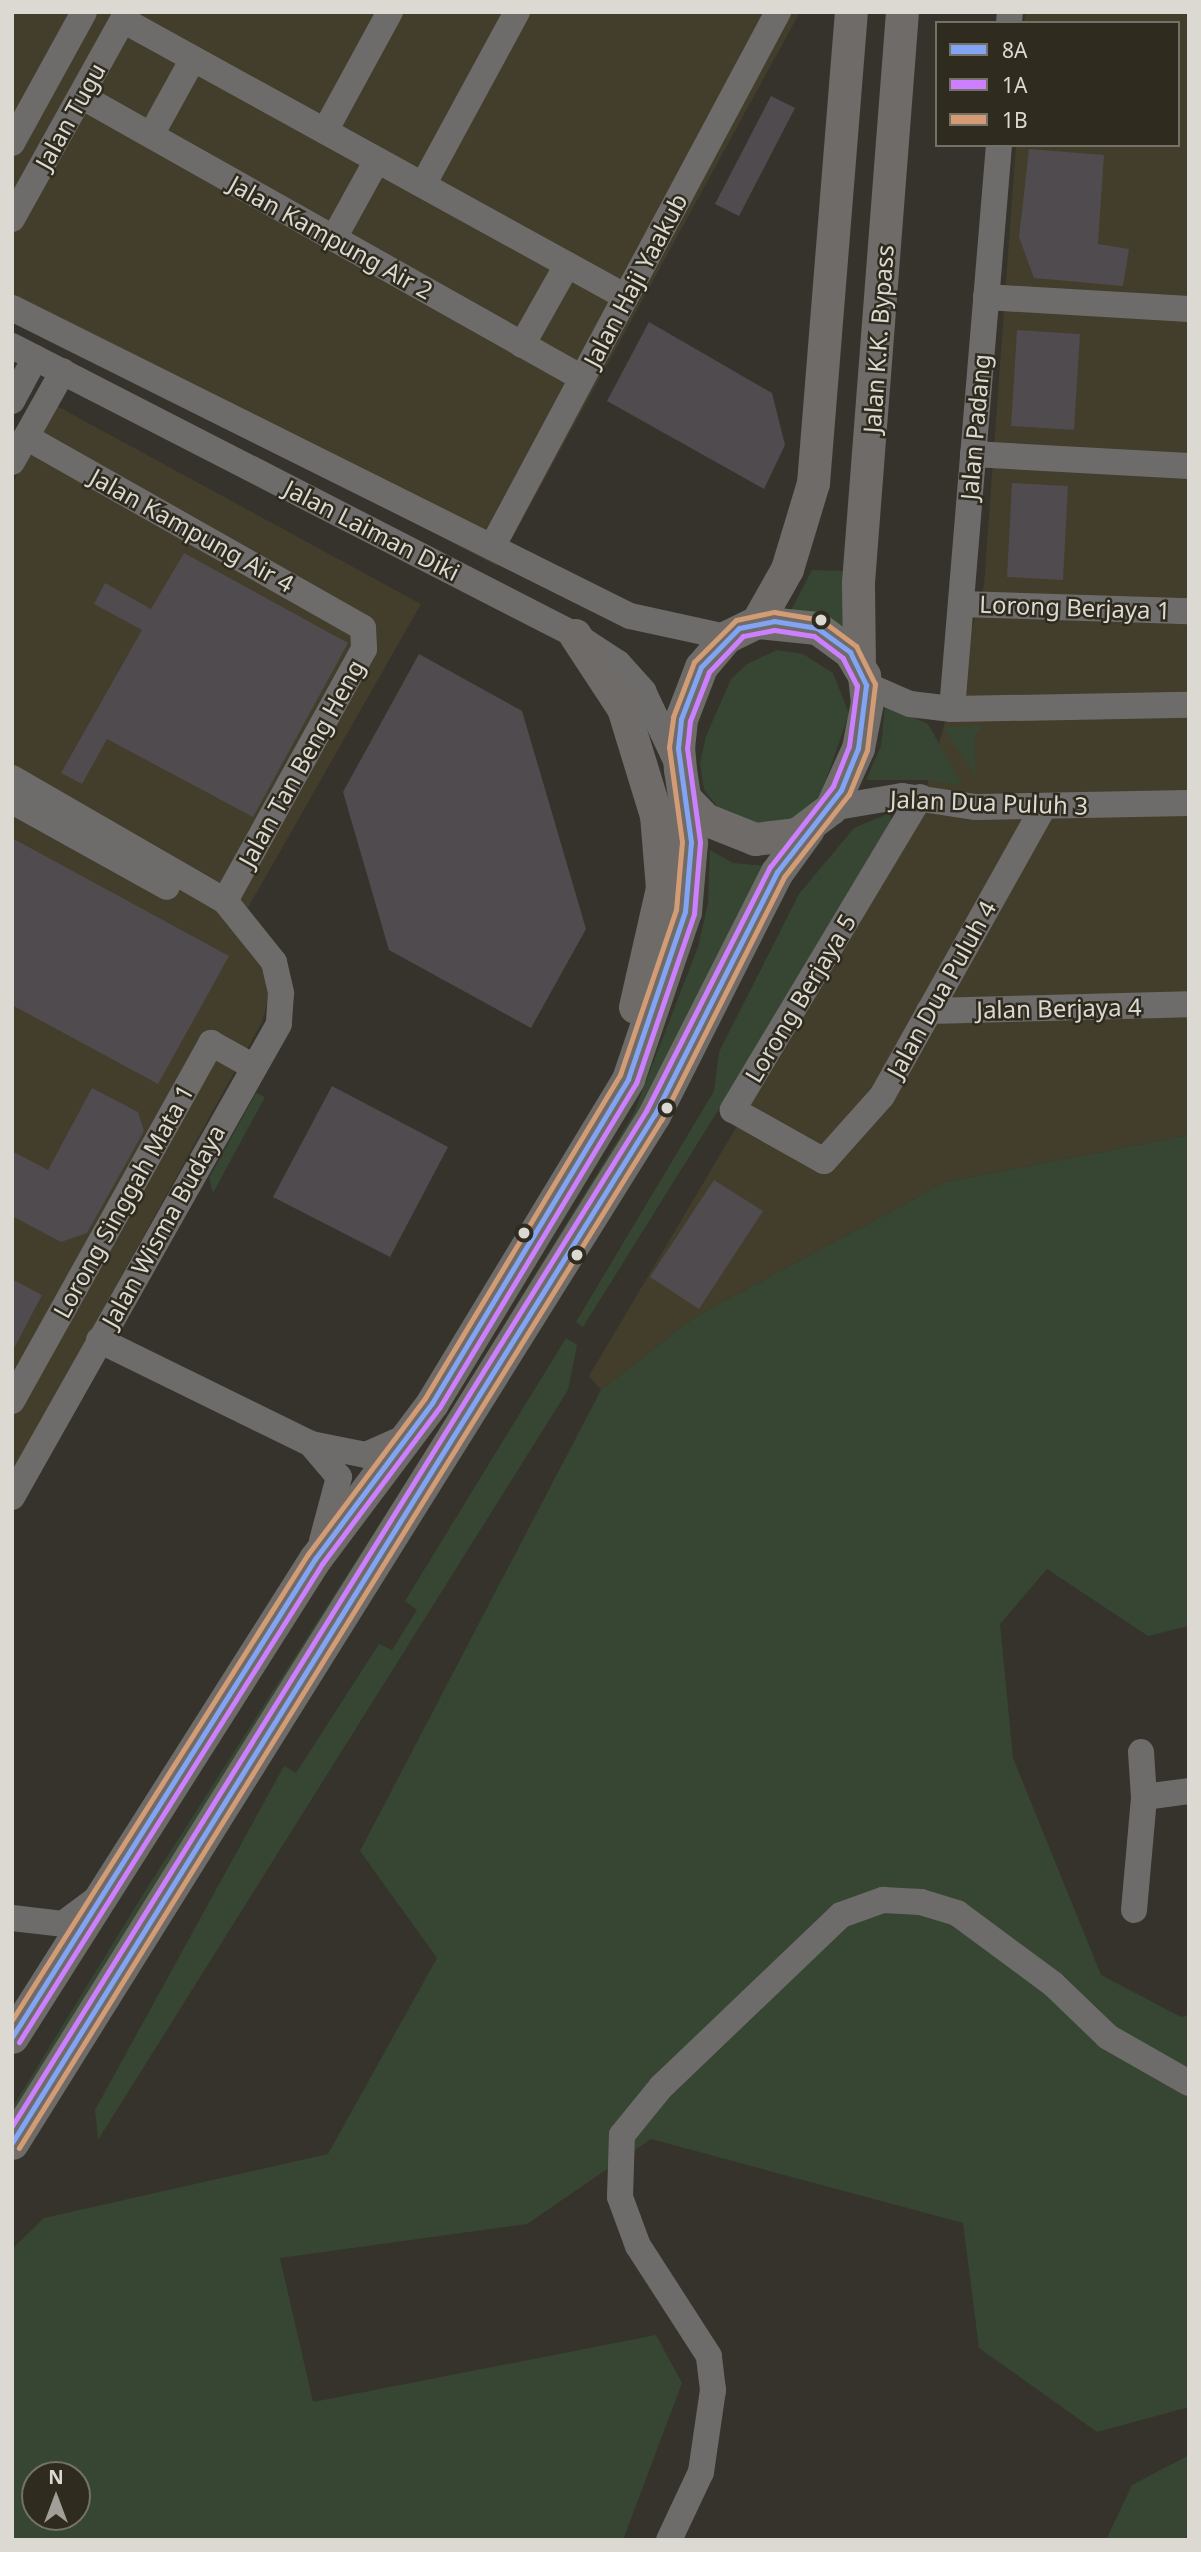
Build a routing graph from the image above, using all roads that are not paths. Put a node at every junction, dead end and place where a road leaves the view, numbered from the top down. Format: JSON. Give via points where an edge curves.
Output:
{"nodes":[{"id":1,"x":84,"y":12,"type":"edge"},
{"id":2,"x":390,"y":12,"type":"edge"},
{"id":3,"x":517,"y":12,"type":"edge"},
{"id":4,"x":778,"y":12,"type":"edge"},
{"id":5,"x":851,"y":12,"type":"edge"},
{"id":6,"x":902,"y":12,"type":"edge"},
{"id":7,"x":125,"y":16,"type":"edge"},
{"id":8,"x":193,"y":59,"type":"junction"},
{"id":9,"x":81,"y":96,"type":"junction"},
{"id":10,"x":325,"y":131,"type":"junction"},
{"id":11,"x":151,"y":135,"type":"junction"},
{"id":12,"x":12,"y":143,"type":"edge"},
{"id":13,"x":999,"y":147,"type":"edge"},
{"id":14,"x":12,"y":158,"type":"edge"},
{"id":15,"x":377,"y":160,"type":"junction"},
{"id":16,"x":39,"y":172,"type":"junction"},
{"id":17,"x":423,"y":186,"type":"junction"},
{"id":18,"x":12,"y":219,"type":"edge"},
{"id":19,"x":334,"y":239,"type":"junction"},
{"id":20,"x":567,"y":265,"type":"junction"},
{"id":21,"x":626,"y":297,"type":"junction"},
{"id":22,"x":986,"y":297,"type":"junction"},
{"id":23,"x":12,"y":307,"type":"edge"},
{"id":24,"x":1189,"y":309,"type":"edge"},
{"id":25,"x":522,"y":345,"type":"junction"},
{"id":26,"x":24,"y":352,"type":"edge"},
{"id":27,"x":63,"y":371,"type":"junction"},
{"id":28,"x":582,"y":378,"type":"junction"},
{"id":29,"x":12,"y":401,"type":"edge"},
{"id":30,"x":26,"y":438,"type":"junction"},
{"id":31,"x":973,"y":454,"type":"junction"},
{"id":32,"x":12,"y":462,"type":"edge"},
{"id":33,"x":1189,"y":466,"type":"edge"},
{"id":34,"x":492,"y":547,"type":"junction"},
{"id":35,"x":961,"y":604,"type":"junction"},
{"id":36,"x":1189,"y":611,"type":"edge"},
{"id":37,"x":359,"y":622,"type":"joint"},
{"id":38,"x":757,"y":622,"type":"junction"},
{"id":39,"x":575,"y":635,"type":"junction"},
{"id":40,"x":726,"y":637,"type":"junction"},
{"id":41,"x":862,"y":676,"type":"junction"},
{"id":42,"x":1189,"y":705,"type":"edge"},
{"id":43,"x":952,"y":709,"type":"junction"},
{"id":44,"x":12,"y":778,"type":"edge"},
{"id":45,"x":682,"y":784,"type":"junction"},
{"id":46,"x":920,"y":797,"type":"junction"},
{"id":47,"x":12,"y":801,"type":"edge"},
{"id":48,"x":1189,"y":803,"type":"edge"},
{"id":49,"x":1044,"y":806,"type":"junction"},
{"id":50,"x":819,"y":819,"type":"junction"},
{"id":51,"x":225,"y":901,"type":"junction"},
{"id":52,"x":265,"y":950,"type":"junction"},
{"id":53,"x":1189,"y":1004,"type":"edge"},
{"id":54,"x":929,"y":1011,"type":"junction"},
{"id":55,"x":252,"y":1066,"type":"junction"},
{"id":56,"x":628,"y":1079,"type":"junction"},
{"id":57,"x":824,"y":1161,"type":"joint"},
{"id":58,"x":99,"y":1340,"type":"junction"},
{"id":59,"x":12,"y":1401,"type":"edge"},
{"id":60,"x":400,"y":1440,"type":"junction"},
{"id":61,"x":311,"y":1444,"type":"junction"},
{"id":62,"x":12,"y":1497,"type":"edge"},
{"id":63,"x":315,"y":1559,"type":"junction"},
{"id":64,"x":1141,"y":1752,"type":"dead end"},
{"id":65,"x":1189,"y":1791,"type":"edge"},
{"id":66,"x":1144,"y":1797,"type":"junction"},
{"id":67,"x":96,"y":1900,"type":"junction"},
{"id":68,"x":1134,"y":1909,"type":"dead end"},
{"id":69,"x":12,"y":1919,"type":"edge"},
{"id":70,"x":12,"y":2037,"type":"edge"},
{"id":71,"x":1189,"y":2083,"type":"edge"},
{"id":72,"x":12,"y":2143,"type":"edge"},
{"id":73,"x":670,"y":2540,"type":"edge"}],
"edges":[{"from":1,"to":12,"type":"street","name":"Jalan Tugu"},
{"from":2,"to":10,"type":"street"},
{"from":3,"to":17,"type":"street"},
{"from":4,"to":21,"type":"street","name":"Jalan Haji Yaakub"},
{"from":5,"to":38,"type":"main road","via":[[813,483],[787,569]]},
{"from":6,"to":41,"type":"main road","name":"Jalan K.K. Bypass","via":[[858,582]]},
{"from":7,"to":8,"type":"street"},
{"from":7,"to":9,"type":"street","name":"Jalan Tugu"},
{"from":8,"to":10,"type":"street"},
{"from":8,"to":11,"type":"street"},
{"from":9,"to":11,"type":"street","name":"Jalan Kampung Air 2"},
{"from":9,"to":16,"type":"street","name":"Jalan Tugu"},
{"from":10,"to":15,"type":"street"},
{"from":11,"to":19,"type":"street","name":"Jalan Kampung Air 2"},
{"from":13,"to":22,"type":"street","name":"Jalan Padang"},
{"from":14,"to":16,"type":"street"},
{"from":15,"to":17,"type":"street"},
{"from":15,"to":19,"type":"street"},
{"from":16,"to":18,"type":"street","name":"Jalan Tugu"},
{"from":17,"to":20,"type":"street"},
{"from":19,"to":25,"type":"street","name":"Jalan Kampung Air 2"},
{"from":20,"to":21,"type":"street"},
{"from":20,"to":25,"type":"street"},
{"from":21,"to":28,"type":"street","name":"Jalan Haji Yaakub"},
{"from":22,"to":24,"type":"street"},
{"from":22,"to":31,"type":"street","name":"Jalan Padang"},
{"from":23,"to":34,"type":"street","name":"Jalan Laiman Diki"},
{"from":25,"to":28,"type":"street","name":"Jalan Kampung Air 2"},
{"from":26,"to":27,"type":"street","name":"Jalan Laiman Diki"},
{"from":26,"to":29,"type":"street"},
{"from":27,"to":30,"type":"street"},
{"from":27,"to":39,"type":"street","name":"Jalan Laiman Diki"},
{"from":28,"to":34,"type":"street","name":"Jalan Haji Yaakub"},
{"from":30,"to":32,"type":"street"},
{"from":30,"to":37,"type":"street","name":"Jalan Kampung Air 4"},
{"from":31,"to":33,"type":"street"},
{"from":31,"to":35,"type":"street","name":"Jalan Padang"},
{"from":34,"to":40,"type":"street","name":"Jalan Laiman Diki","via":[[630,617]]},
{"from":35,"to":36,"type":"street","name":"Lorong Berjaya 1"},
{"from":35,"to":43,"type":"street","name":"Jalan Padang"},
{"from":37,"to":51,"type":"street","name":"Jalan Tan Beng Heng","via":[[364,649]]},
{"from":38,"to":40,"type":"main road"},
{"from":38,"to":41,"type":"main road","via":[[817,628],[841,643]]},
{"from":39,"to":45,"type":"street","name":"Jalan Laiman Diki","via":[[618,663],[643,691],[663,722]]},
{"from":39,"to":56,"type":"main road","via":[[623,708],[656,816],[662,888],[628,1032]]},
{"from":40,"to":45,"type":"main road","via":[[690,690],[681,719]]},
{"from":41,"to":43,"type":"street","via":[[910,704]]},
{"from":41,"to":50,"type":"main road","via":[[858,748]]},
{"from":42,"to":43,"type":"street"},
{"from":44,"to":51,"type":"street"},
{"from":45,"to":50,"type":"main road","via":[[705,819],[729,833],[776,839]]},
{"from":45,"to":56,"type":"main road","via":[[691,842],[685,912]]},
{"from":46,"to":49,"type":"street","name":"Jalan Dua Puluh 3","via":[[976,807]]},
{"from":46,"to":50,"type":"street","name":"Jalan Dua Puluh 3"},
{"from":46,"to":57,"type":"street","name":"Lorong Berjaya 5","via":[[733,1110]]},
{"from":47,"to":52,"type":"street","via":[[218,915]]},
{"from":48,"to":49,"type":"street","name":"Jalan Dua Puluh 3"},
{"from":49,"to":54,"type":"street","name":"Jalan Dua Puluh 4"},
{"from":50,"to":72,"type":"main road","via":[[778,872],[647,1126]]},
{"from":51,"to":52,"type":"street"},
{"from":52,"to":55,"type":"street","name":"Jalan Wisma Budaya","via":[[279,976],[279,1024]]},
{"from":53,"to":54,"type":"street","name":"Jalan Berjaya 4"},
{"from":54,"to":57,"type":"street","name":"Jalan Dua Puluh 4","via":[[882,1096]]},
{"from":55,"to":58,"type":"street","name":"Jalan Wisma Budaya"},
{"from":55,"to":59,"type":"street","name":"Lorong Singgah Mata 1","via":[[211,1043]]},
{"from":56,"to":60,"type":"main road","via":[[432,1403]]},
{"from":58,"to":61,"type":"street"},
{"from":58,"to":62,"type":"street","name":"Jalan Wisma Budaya"},
{"from":60,"to":61,"type":"street","via":[[366,1455]]},
{"from":60,"to":63,"type":"main road"},
{"from":61,"to":63,"type":"street","via":[[339,1476]]},
{"from":63,"to":67,"type":"main road"},
{"from":64,"to":66,"type":"street"},
{"from":65,"to":66,"type":"street"},
{"from":66,"to":68,"type":"street"},
{"from":67,"to":69,"type":"street","via":[[63,1924]]},
{"from":67,"to":70,"type":"main road"},
{"from":71,"to":73,"type":"street","via":[[1108,2037],[1053,1984],[957,1913],[921,1902],[883,1900],[841,1915],[661,2087],[622,2135],[620,2197],[638,2246],[709,2356],[713,2390],[701,2472]]}]}
